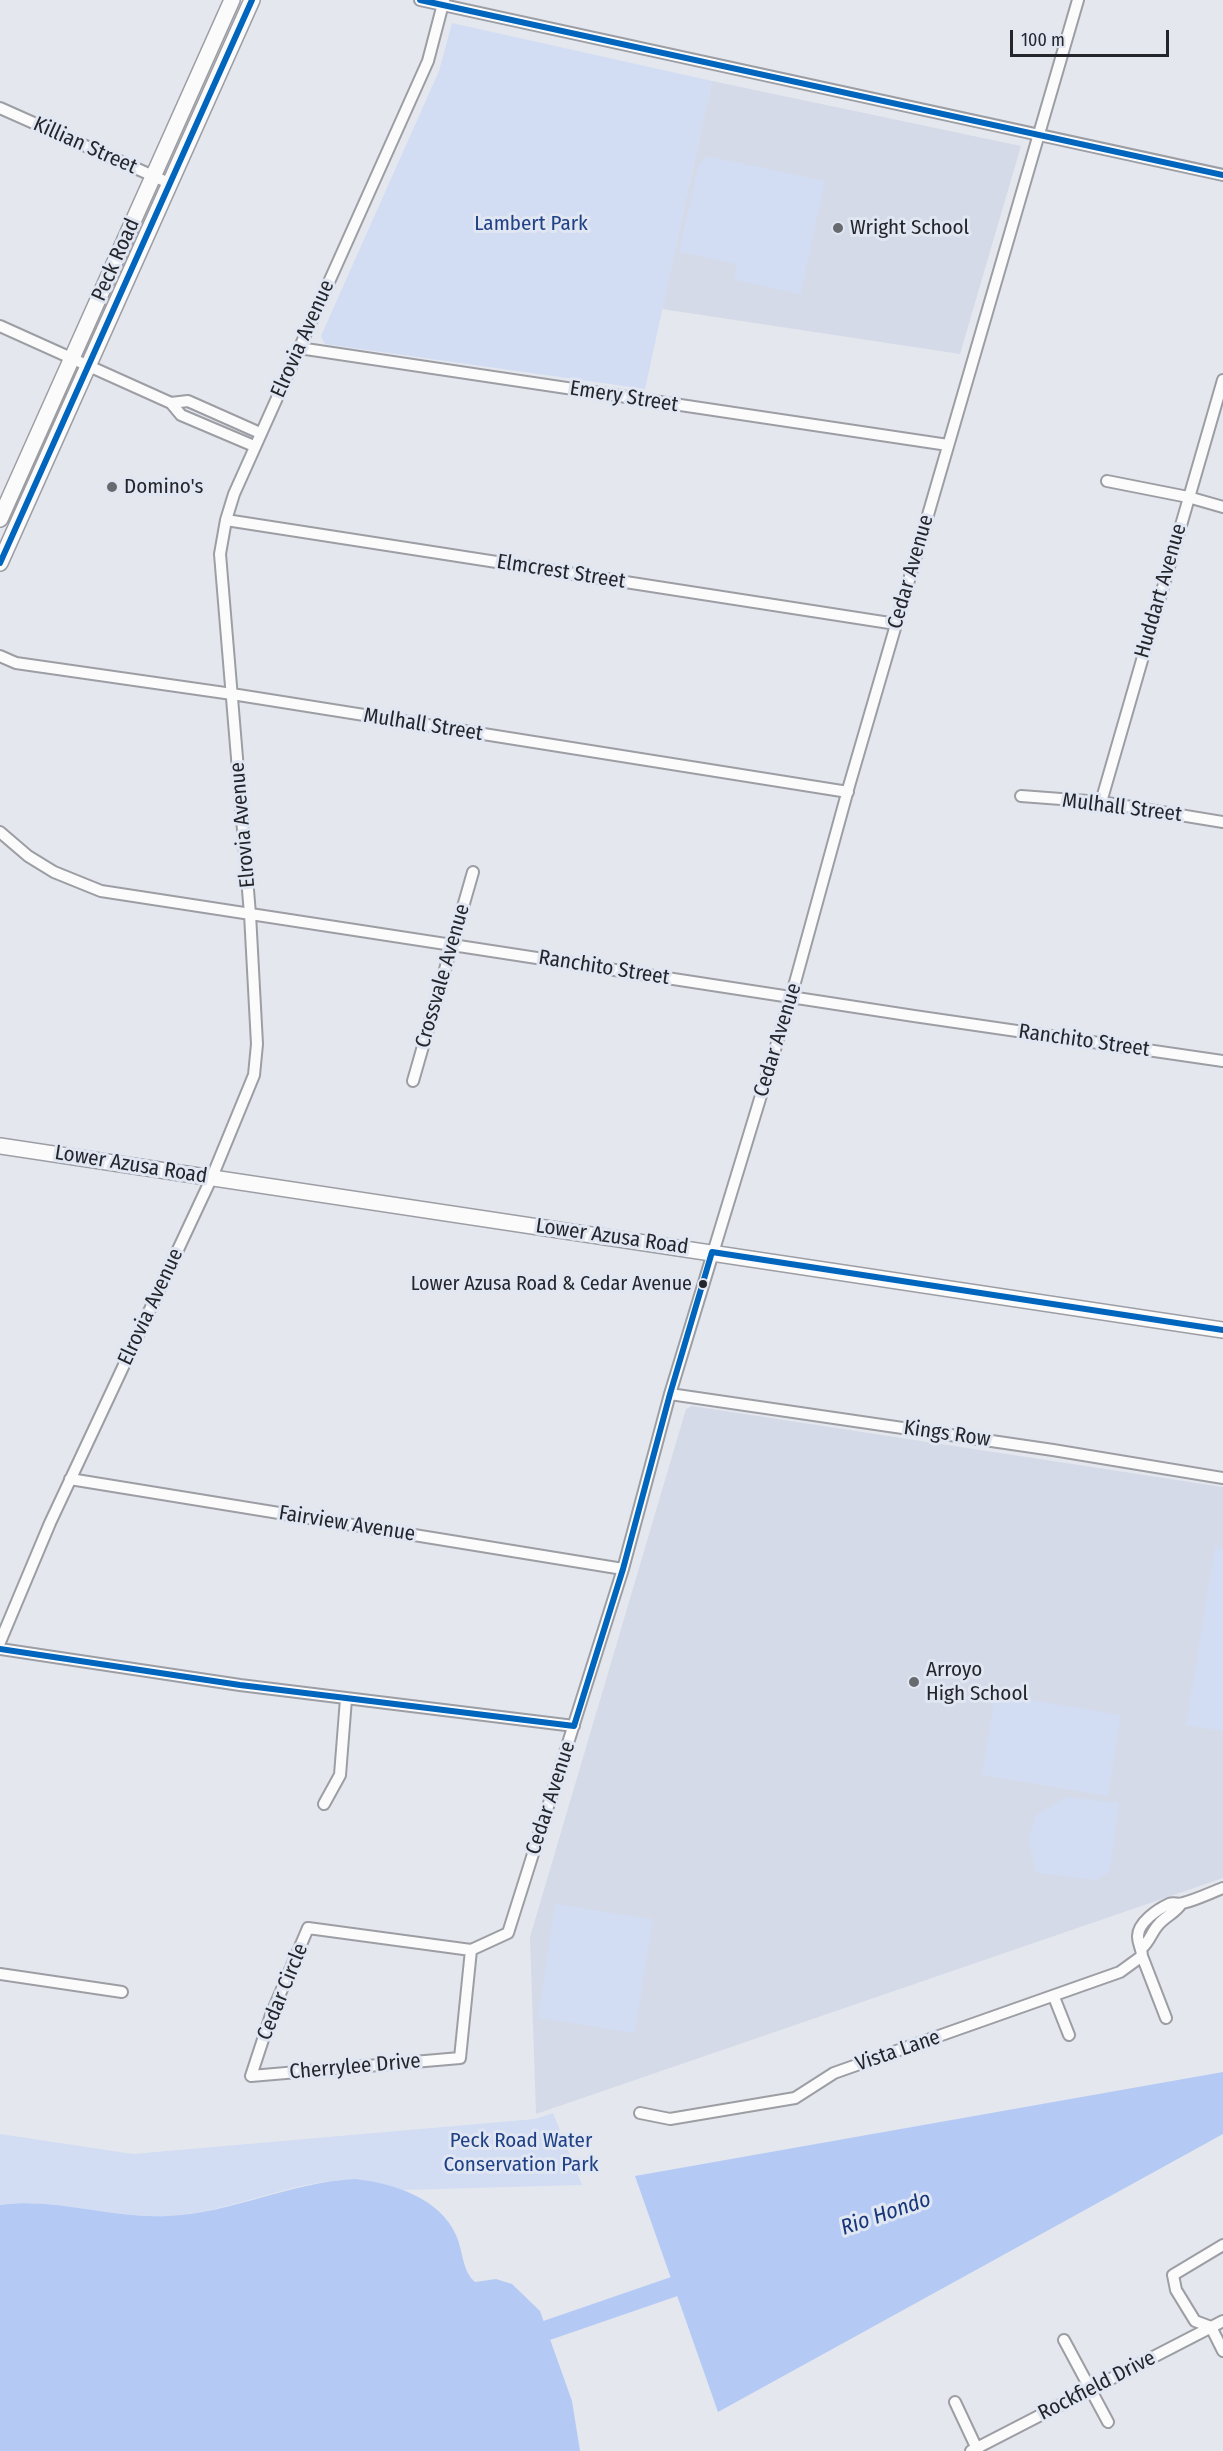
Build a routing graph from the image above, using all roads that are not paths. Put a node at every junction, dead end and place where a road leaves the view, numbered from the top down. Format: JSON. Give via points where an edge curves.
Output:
{"nodes":[{"id":1,"x":232,"y":0,"type":"edge"},
{"id":2,"x":252,"y":0,"type":"edge"},
{"id":3,"x":420,"y":0,"type":"edge"},
{"id":4,"x":1078,"y":0,"type":"edge"},
{"id":5,"x":443,"y":2,"type":"edge"},
{"id":6,"x":0,"y":108,"type":"edge"},
{"id":7,"x":1038,"y":136,"type":"junction"},
{"id":8,"x":1223,"y":174,"type":"edge"},
{"id":9,"x":153,"y":176,"type":"junction"},
{"id":10,"x":170,"y":183,"type":"junction"},
{"id":11,"x":0,"y":326,"type":"edge"},
{"id":12,"x":299,"y":348,"type":"junction"},
{"id":13,"x":72,"y":358,"type":"junction"},
{"id":14,"x":89,"y":366,"type":"junction"},
{"id":15,"x":1223,"y":380,"type":"edge"},
{"id":16,"x":171,"y":403,"type":"junction"},
{"id":17,"x":260,"y":433,"type":"junction"},
{"id":18,"x":948,"y":445,"type":"junction"},
{"id":19,"x":254,"y":446,"type":"junction"},
{"id":20,"x":1107,"y":481,"type":"dead end"},
{"id":21,"x":1188,"y":497,"type":"junction"},
{"id":22,"x":1223,"y":507,"type":"edge"},
{"id":23,"x":0,"y":519,"type":"edge"},
{"id":24,"x":226,"y":520,"type":"junction"},
{"id":25,"x":0,"y":563,"type":"edge"},
{"id":26,"x":896,"y":624,"type":"junction"},
{"id":27,"x":0,"y":656,"type":"edge"},
{"id":28,"x":232,"y":694,"type":"junction"},
{"id":29,"x":848,"y":792,"type":"junction"},
{"id":30,"x":1021,"y":796,"type":"dead end"},
{"id":31,"x":1101,"y":802,"type":"junction"},
{"id":32,"x":1223,"y":822,"type":"edge"},
{"id":33,"x":0,"y":832,"type":"edge"},
{"id":34,"x":473,"y":872,"type":"dead end"},
{"id":35,"x":250,"y":914,"type":"junction"},
{"id":36,"x":452,"y":944,"type":"junction"},
{"id":37,"x":791,"y":997,"type":"junction"},
{"id":38,"x":1223,"y":1061,"type":"edge"},
{"id":39,"x":413,"y":1081,"type":"dead end"},
{"id":40,"x":0,"y":1146,"type":"edge"},
{"id":41,"x":212,"y":1177,"type":"junction"},
{"id":42,"x":712,"y":1252,"type":"junction"},
{"id":43,"x":1223,"y":1330,"type":"edge"},
{"id":44,"x":670,"y":1394,"type":"junction"},
{"id":45,"x":1223,"y":1478,"type":"edge"},
{"id":46,"x":70,"y":1479,"type":"junction"},
{"id":47,"x":623,"y":1569,"type":"junction"},
{"id":48,"x":0,"y":1642,"type":"edge"},
{"id":49,"x":0,"y":1649,"type":"edge"},
{"id":50,"x":346,"y":1699,"type":"junction"},
{"id":51,"x":574,"y":1726,"type":"junction"},
{"id":52,"x":324,"y":1804,"type":"dead end"},
{"id":53,"x":1223,"y":1888,"type":"edge"},
{"id":54,"x":471,"y":1950,"type":"junction"},
{"id":55,"x":1142,"y":1952,"type":"junction"},
{"id":56,"x":0,"y":1974,"type":"edge"},
{"id":57,"x":122,"y":1992,"type":"dead end"},
{"id":58,"x":1054,"y":1996,"type":"junction"},
{"id":59,"x":1167,"y":2018,"type":"dead end"},
{"id":60,"x":1069,"y":2035,"type":"dead end"},
{"id":61,"x":251,"y":2076,"type":"joint"},
{"id":62,"x":640,"y":2113,"type":"dead end"},
{"id":63,"x":1223,"y":2246,"type":"edge"},
{"id":64,"x":1223,"y":2321,"type":"edge"},
{"id":65,"x":1211,"y":2327,"type":"junction"},
{"id":66,"x":1064,"y":2340,"type":"dead end"},
{"id":67,"x":1223,"y":2351,"type":"edge"},
{"id":68,"x":1091,"y":2390,"type":"junction"},
{"id":69,"x":955,"y":2402,"type":"dead end"},
{"id":70,"x":1108,"y":2422,"type":"dead end"},
{"id":71,"x":975,"y":2450,"type":"edge"}],
"edges":[{"from":1,"to":9,"type":"main road","name":"Peck Road"},
{"from":2,"to":10,"type":"main road","name":"Peck Road"},
{"from":3,"to":5,"type":"street"},
{"from":4,"to":7,"type":"street","name":"Cedar Avenue"},
{"from":5,"to":7,"type":"street"},
{"from":5,"to":12,"type":"street","name":"Elrovia Avenue","via":[[428,61]]},
{"from":6,"to":9,"type":"street","name":"Killian Street"},
{"from":7,"to":8,"type":"street"},
{"from":7,"to":18,"type":"street","name":"Cedar Avenue"},
{"from":9,"to":10,"type":"street","name":"Killian Street"},
{"from":9,"to":13,"type":"main road","name":"Peck Road"},
{"from":10,"to":14,"type":"main road","name":"Peck Road"},
{"from":11,"to":13,"type":"street"},
{"from":12,"to":17,"type":"street","name":"Elrovia Avenue"},
{"from":12,"to":18,"type":"street","name":"Emery Street"},
{"from":13,"to":14,"type":"street"},
{"from":13,"to":23,"type":"main road","name":"Peck Road"},
{"from":14,"to":16,"type":"street"},
{"from":14,"to":25,"type":"main road","name":"Peck Road"},
{"from":15,"to":21,"type":"street","name":"Huddart Avenue"},
{"from":16,"to":17,"type":"street","via":[[188,400]]},
{"from":16,"to":19,"type":"street","via":[[181,414]]},
{"from":17,"to":19,"type":"street","name":"Elrovia Avenue"},
{"from":18,"to":26,"type":"street","name":"Cedar Avenue"},
{"from":19,"to":24,"type":"street","name":"Elrovia Avenue"},
{"from":20,"to":21,"type":"street"},
{"from":21,"to":22,"type":"street"},
{"from":21,"to":31,"type":"street","name":"Huddart Avenue"},
{"from":24,"to":26,"type":"street","name":"Elmcrest Street"},
{"from":24,"to":28,"type":"street","name":"Elrovia Avenue","via":[[220,554]]},
{"from":26,"to":29,"type":"street","name":"Cedar Avenue"},
{"from":27,"to":28,"type":"street","name":"Mulhall Street","via":[[16,663]]},
{"from":28,"to":29,"type":"street","name":"Mulhall Street"},
{"from":28,"to":35,"type":"street","name":"Elrovia Avenue"},
{"from":29,"to":37,"type":"street","name":"Cedar Avenue"},
{"from":30,"to":31,"type":"street","name":"Mulhall Street"},
{"from":31,"to":32,"type":"street","name":"Mulhall Street"},
{"from":33,"to":35,"type":"street","name":"Ranchito Street","via":[[60,875],[101,891]]},
{"from":34,"to":36,"type":"street","name":"Crossvale Avenue"},
{"from":35,"to":36,"type":"street","name":"Ranchito Street"},
{"from":35,"to":41,"type":"street","name":"Elrovia Avenue","via":[[257,1044],[254,1075]]},
{"from":36,"to":37,"type":"street","name":"Ranchito Street"},
{"from":36,"to":39,"type":"street","name":"Crossvale Avenue"},
{"from":37,"to":38,"type":"street","name":"Ranchito Street"},
{"from":37,"to":42,"type":"street","name":"Cedar Avenue"},
{"from":40,"to":41,"type":"main road","name":"Lower Azusa Road"},
{"from":41,"to":42,"type":"main road","name":"Lower Azusa Road"},
{"from":41,"to":46,"type":"street","name":"Elrovia Avenue"},
{"from":42,"to":43,"type":"main road","name":"Lower Azusa Road"},
{"from":42,"to":44,"type":"street","name":"Cedar Avenue"},
{"from":44,"to":45,"type":"street","name":"Kings Row"},
{"from":44,"to":47,"type":"street","name":"Cedar Avenue"},
{"from":46,"to":47,"type":"street","name":"Fairview Avenue"},
{"from":46,"to":48,"type":"street","name":"Elrovia Avenue"},
{"from":47,"to":51,"type":"street","name":"Cedar Avenue"},
{"from":49,"to":50,"type":"street"},
{"from":50,"to":51,"type":"street"},
{"from":50,"to":52,"type":"street","via":[[340,1775]]},
{"from":51,"to":54,"type":"street","name":"Cedar Avenue","via":[[508,1933]]},
{"from":53,"to":55,"type":"street","via":[[1181,1904],[1171,1903],[1143,1923],[1138,1938]]},
{"from":54,"to":61,"type":"street","name":"Cherrylee Drive","via":[[460,2058]]},
{"from":54,"to":61,"type":"street","name":"Cedar Circle","via":[[308,1928],[271,2015]]},
{"from":55,"to":58,"type":"street","name":"Vista Lane","via":[[1120,1972]]},
{"from":55,"to":59,"type":"street"},
{"from":56,"to":57,"type":"street"},
{"from":58,"to":60,"type":"street"},
{"from":58,"to":62,"type":"street","name":"Vista Lane","via":[[834,2073],[795,2098],[670,2119]]},
{"from":63,"to":65,"type":"street","via":[[1173,2275],[1176,2290],[1195,2321]]},
{"from":64,"to":65,"type":"street","name":"Rockfield Drive"},
{"from":65,"to":67,"type":"street"},
{"from":65,"to":68,"type":"street","name":"Rockfield Drive"},
{"from":66,"to":68,"type":"street"},
{"from":68,"to":70,"type":"street"},
{"from":68,"to":71,"type":"street","name":"Rockfield Drive"},
{"from":69,"to":71,"type":"street"}]}
